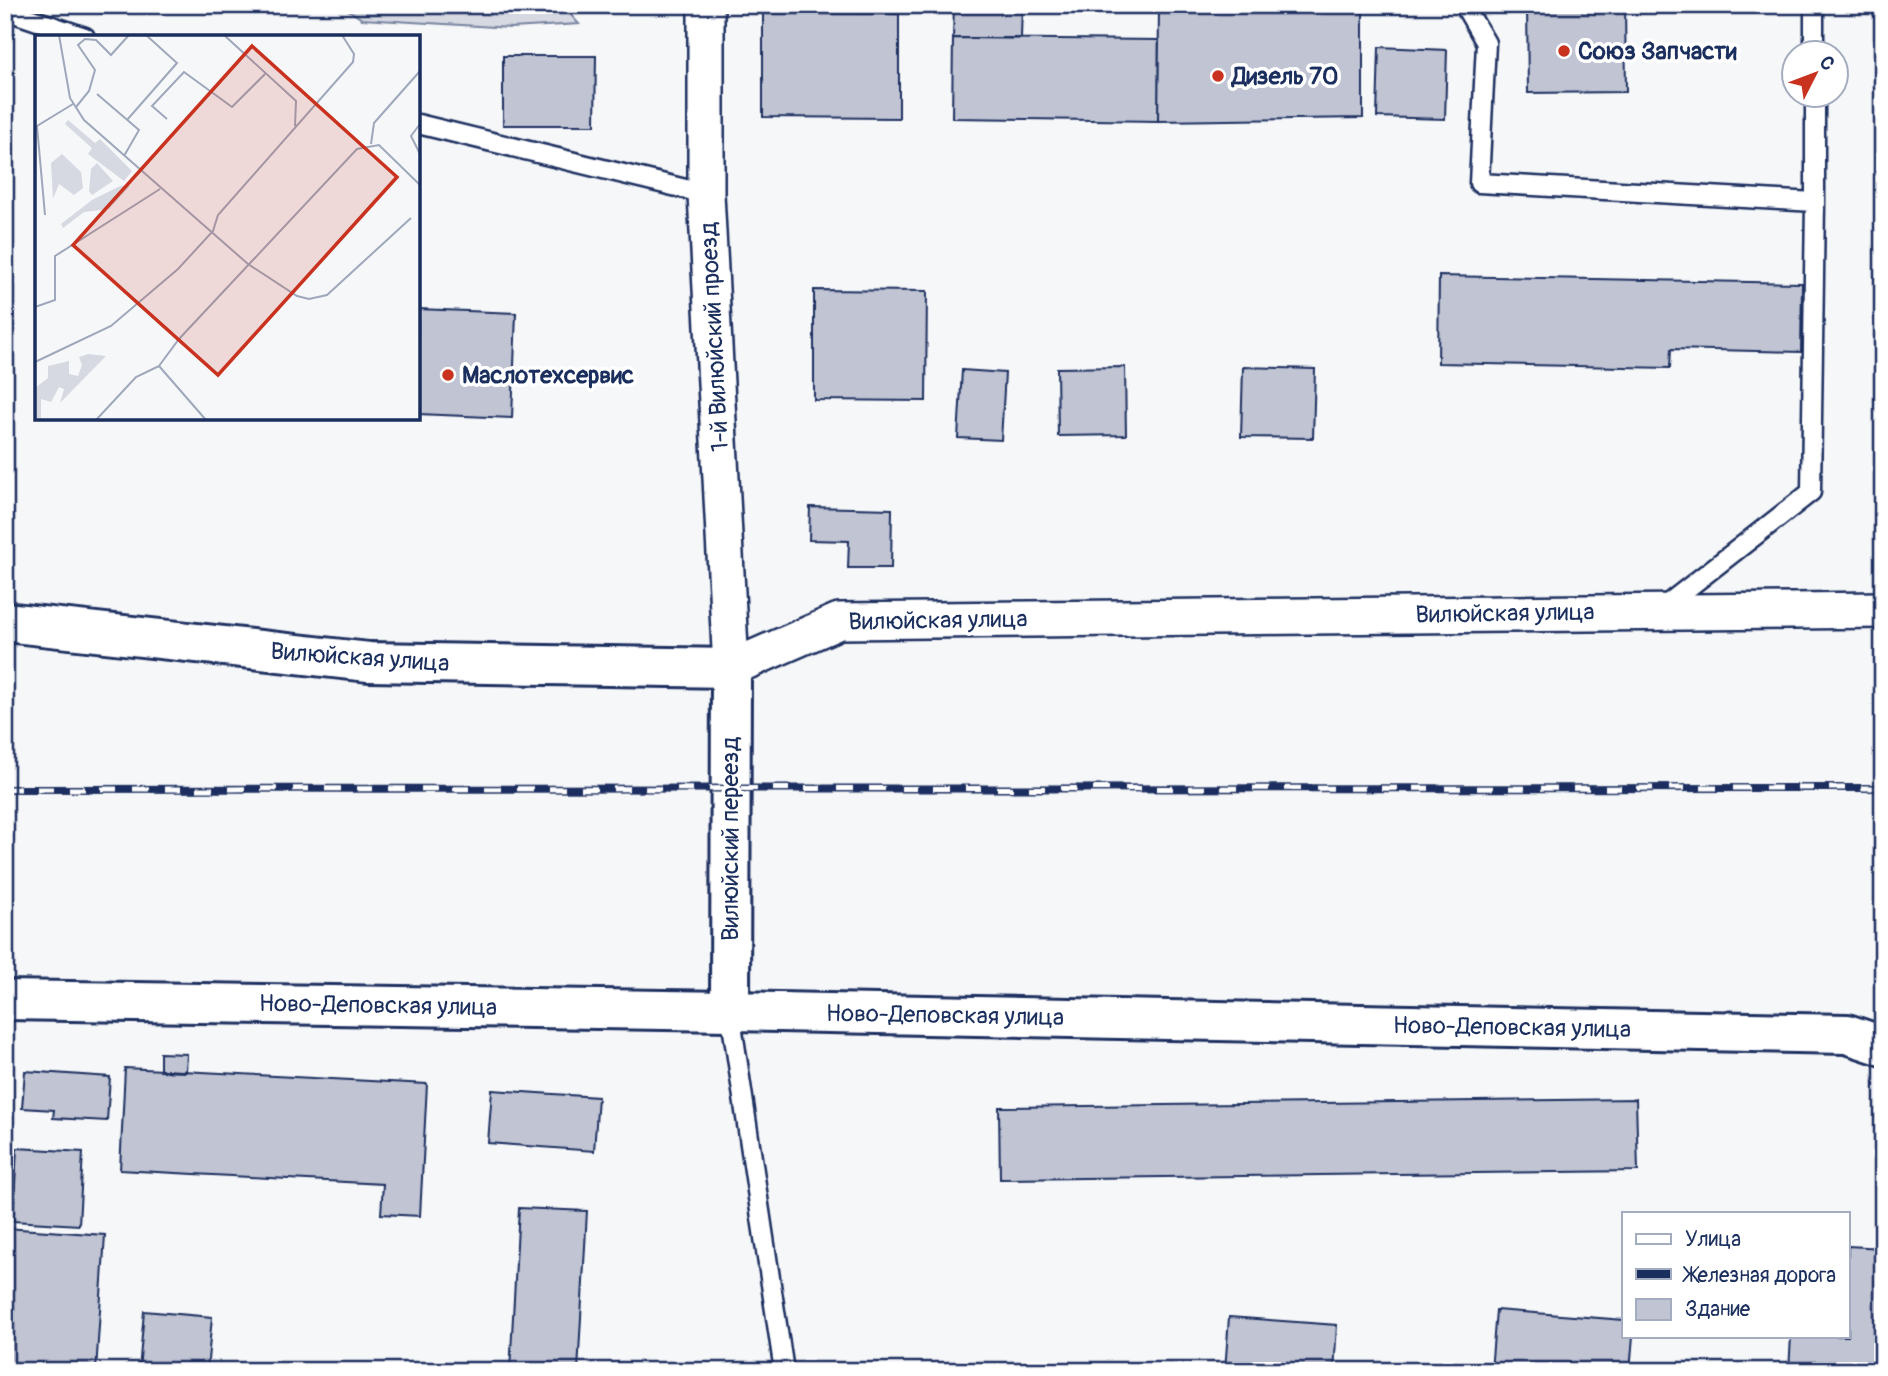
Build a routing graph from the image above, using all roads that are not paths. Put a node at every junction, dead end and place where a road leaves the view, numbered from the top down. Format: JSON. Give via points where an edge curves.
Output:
{"nodes":[{"id":1,"x":706,"y":5,"type":"edge"},
{"id":2,"x":1464,"y":5,"type":"edge"},
{"id":3,"x":1814,"y":5,"type":"edge"},
{"id":4,"x":5,"y":9,"type":"edge"},
{"id":5,"x":79,"y":35,"type":"edge"},
{"id":6,"x":1814,"y":38,"type":"edge"},
{"id":7,"x":1815,"y":108,"type":"edge"},
{"id":8,"x":420,"y":124,"type":"edge"},
{"id":9,"x":706,"y":194,"type":"junction"},
{"id":10,"x":1815,"y":202,"type":"junction"},
{"id":11,"x":1883,"y":610,"type":"edge"},
{"id":12,"x":1658,"y":611,"type":"junction"},
{"id":13,"x":5,"y":622,"type":"edge"},
{"id":14,"x":731,"y":668,"type":"junction"},
{"id":15,"x":5,"y":1000,"type":"edge"},
{"id":16,"x":730,"y":1011,"type":"junction"},
{"id":17,"x":1883,"y":1046,"type":"edge"},
{"id":18,"x":784,"y":1371,"type":"edge"}],
"edges":[{"from":1,"to":9,"type":"street","name":"1-й Вилюйский проезд"},
{"from":2,"to":10,"type":"lane","via":[[1486,43],[1479,183]]},
{"from":3,"to":6,"type":"lane"},
{"from":4,"to":5,"type":"lane"},
{"from":7,"to":10,"type":"lane"},
{"from":8,"to":9,"type":"lane"},
{"from":9,"to":14,"type":"street","name":"1-й Вилюйский проезд"},
{"from":10,"to":12,"type":"lane","via":[[1811,492]]},
{"from":11,"to":12,"type":"street","name":"Вилюйская улица"},
{"from":12,"to":14,"type":"street","name":"Вилюйская улица","via":[[839,621]]},
{"from":13,"to":14,"type":"street","name":"Вилюйская улица","via":[[369,662]]},
{"from":14,"to":16,"type":"street","name":"Вилюйский переезд"},
{"from":15,"to":16,"type":"street","name":"Ново-Деповская улица"},
{"from":16,"to":17,"type":"street","name":"Ново-Деповская улица","via":[[1847,1034]]},
{"from":16,"to":18,"type":"lane"}]}
